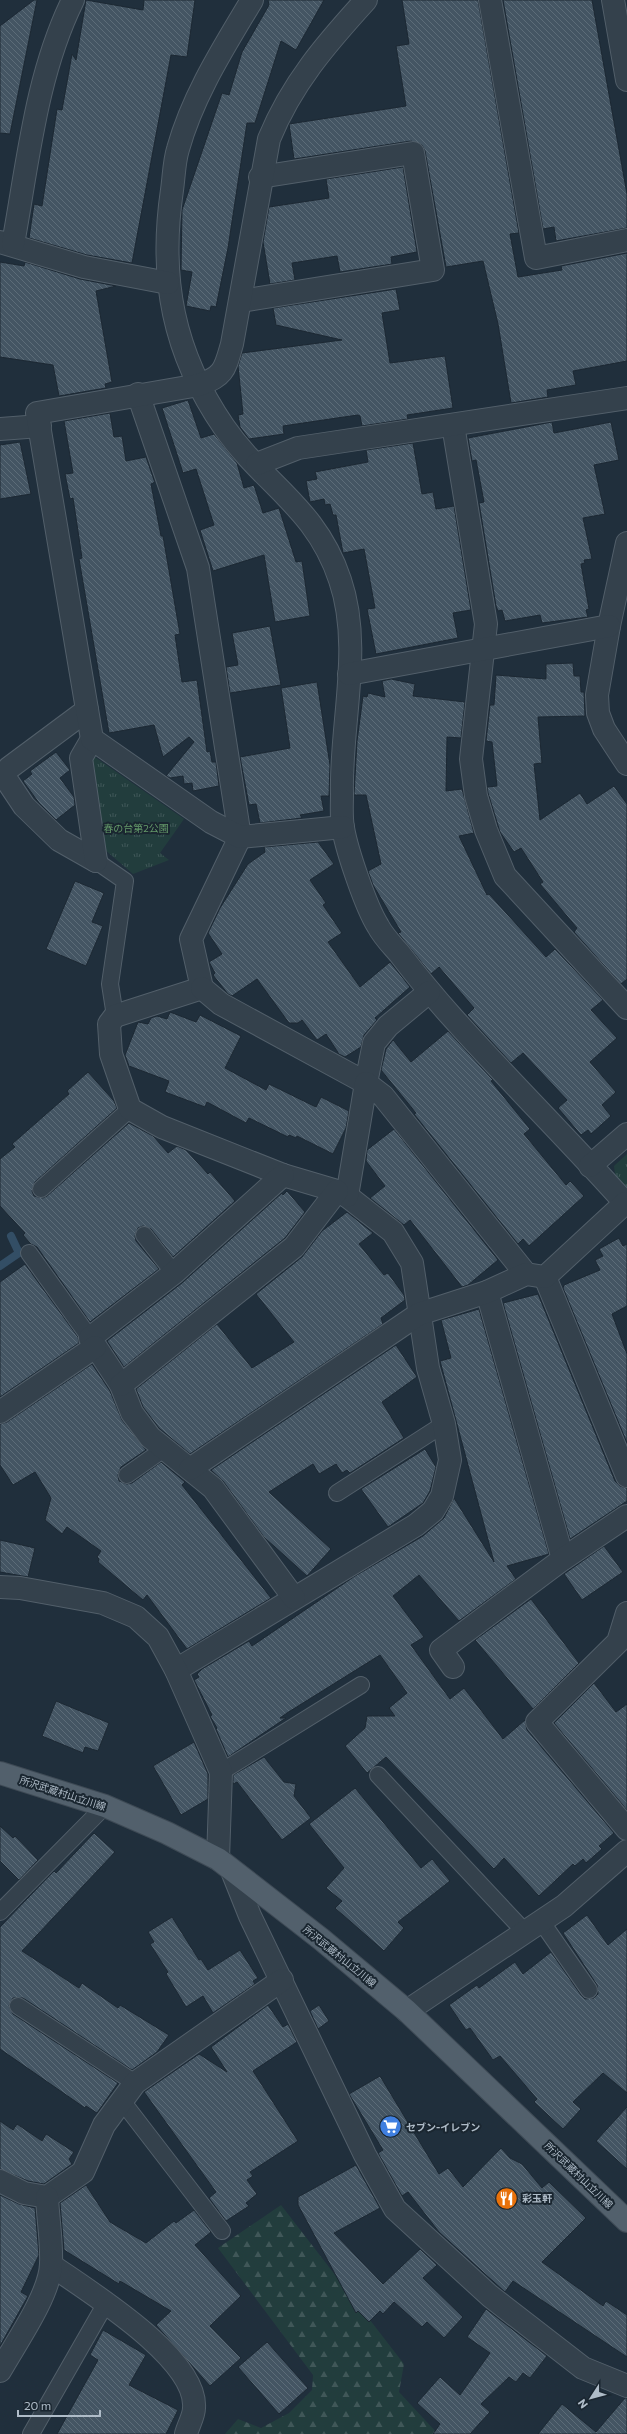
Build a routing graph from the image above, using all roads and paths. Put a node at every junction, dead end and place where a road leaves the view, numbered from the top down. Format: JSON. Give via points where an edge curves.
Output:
{"nodes":[{"id":1,"x":73,"y":0,"type":"edge"},
{"id":2,"x":252,"y":0,"type":"edge"},
{"id":3,"x":366,"y":0,"type":"edge"},
{"id":4,"x":490,"y":0,"type":"edge"},
{"id":5,"x":613,"y":0,"type":"edge"},
{"id":6,"x":627,"y":80,"type":"edge"},
{"id":7,"x":260,"y":177,"type":"junction"},
{"id":8,"x":627,"y":240,"type":"edge"},
{"id":9,"x":7,"y":243,"type":"edge"},
{"id":10,"x":168,"y":283,"type":"junction"},
{"id":11,"x":241,"y":301,"type":"junction"},
{"id":12,"x":199,"y":385,"type":"junction"},
{"id":13,"x":138,"y":394,"type":"junction"},
{"id":14,"x":627,"y":398,"type":"edge"},
{"id":15,"x":453,"y":425,"type":"junction"},
{"id":16,"x":40,"y":426,"type":"junction"},
{"id":17,"x":0,"y":429,"type":"edge"},
{"id":18,"x":257,"y":464,"type":"junction"},
{"id":19,"x":627,"y":543,"type":"edge"},
{"id":20,"x":609,"y":626,"type":"junction"},
{"id":21,"x":484,"y":650,"type":"junction"},
{"id":22,"x":349,"y":674,"type":"junction"},
{"id":23,"x":87,"y":710,"type":"junction"},
{"id":24,"x":92,"y":739,"type":"junction"},
{"id":25,"x":627,"y":764,"type":"edge"},
{"id":26,"x":343,"y":827,"type":"junction"},
{"id":27,"x":240,"y":837,"type":"junction"},
{"id":28,"x":96,"y":861,"type":"junction"},
{"id":29,"x":202,"y":988,"type":"junction"},
{"id":30,"x":429,"y":992,"type":"junction"},
{"id":31,"x":627,"y":1008,"type":"edge"},
{"id":32,"x":115,"y":1016,"type":"junction"},
{"id":33,"x":366,"y":1083,"type":"junction"},
{"id":34,"x":130,"y":1109,"type":"junction"},
{"id":35,"x":627,"y":1134,"type":"edge"},
{"id":36,"x":590,"y":1166,"type":"junction"},
{"id":37,"x":283,"y":1175,"type":"junction"},
{"id":38,"x":41,"y":1189,"type":"dead end"},
{"id":39,"x":342,"y":1193,"type":"junction"},
{"id":40,"x":626,"y":1204,"type":"edge"},
{"id":41,"x":144,"y":1235,"type":"dead end"},
{"id":42,"x":29,"y":1253,"type":"dead end"},
{"id":43,"x":174,"y":1273,"type":"junction"},
{"id":44,"x":536,"y":1276,"type":"junction"},
{"id":45,"x":487,"y":1292,"type":"junction"},
{"id":46,"x":419,"y":1314,"type":"junction"},
{"id":47,"x":92,"y":1342,"type":"junction"},
{"id":48,"x":121,"y":1385,"type":"junction"},
{"id":49,"x":0,"y":1412,"type":"edge"},
{"id":50,"x":444,"y":1424,"type":"junction"},
{"id":51,"x":164,"y":1449,"type":"junction"},
{"id":52,"x":190,"y":1469,"type":"junction"},
{"id":53,"x":127,"y":1475,"type":"dead end"},
{"id":54,"x":627,"y":1476,"type":"edge"},
{"id":55,"x":337,"y":1493,"type":"dead end"},
{"id":56,"x":627,"y":1516,"type":"edge"},
{"id":57,"x":563,"y":1559,"type":"junction"},
{"id":58,"x":0,"y":1587,"type":"edge"},
{"id":59,"x":294,"y":1598,"type":"junction"},
{"id":60,"x":627,"y":1613,"type":"edge"},
{"id":61,"x":623,"y":1642,"type":"edge"},
{"id":62,"x":453,"y":1667,"type":"dead end"},
{"id":63,"x":176,"y":1670,"type":"junction"},
{"id":64,"x":361,"y":1685,"type":"dead end"},
{"id":65,"x":221,"y":1772,"type":"junction"},
{"id":66,"x":0,"y":1773,"type":"edge"},
{"id":67,"x":378,"y":1775,"type":"dead end"},
{"id":68,"x":105,"y":1806,"type":"junction"},
{"id":69,"x":627,"y":1828,"type":"edge"},
{"id":70,"x":627,"y":1850,"type":"edge"},
{"id":71,"x":225,"y":1865,"type":"junction"},
{"id":72,"x":0,"y":1912,"type":"edge"},
{"id":73,"x":533,"y":1926,"type":"junction"},
{"id":74,"x":282,"y":1980,"type":"junction"},
{"id":75,"x":589,"y":1990,"type":"dead end"},
{"id":76,"x":18,"y":2006,"type":"dead end"},
{"id":77,"x":407,"y":2011,"type":"junction"},
{"id":78,"x":135,"y":2083,"type":"junction"},
{"id":79,"x":122,"y":2101,"type":"junction"},
{"id":80,"x":0,"y":2181,"type":"edge"},
{"id":81,"x":47,"y":2197,"type":"junction"},
{"id":82,"x":627,"y":2221,"type":"edge"},
{"id":83,"x":222,"y":2231,"type":"dead end"},
{"id":84,"x":51,"y":2265,"type":"junction"},
{"id":85,"x":106,"y":2303,"type":"junction"},
{"id":86,"x":0,"y":2371,"type":"edge"},
{"id":87,"x":627,"y":2386,"type":"edge"},
{"id":88,"x":31,"y":2434,"type":"edge"},
{"id":89,"x":186,"y":2434,"type":"edge"}],
"edges":[{"from":1,"to":9,"type":"street","via":[[60,26],[40,95]]},
{"from":2,"to":10,"type":"street","via":[[202,89],[178,149],[168,214]]},
{"from":3,"to":7,"type":"street","via":[[327,43],[281,108],[268,139]]},
{"from":4,"to":8,"type":"street","via":[[536,258]]},
{"from":5,"to":6,"type":"street"},
{"from":7,"to":11,"type":"street"},
{"from":7,"to":11,"type":"street","via":[[413,153],[433,270]]},
{"from":9,"to":10,"type":"street","via":[[84,267]]},
{"from":10,"to":12,"type":"street","via":[[178,334]]},
{"from":11,"to":12,"type":"street","via":[[224,371],[214,380]]},
{"from":12,"to":13,"type":"street"},
{"from":12,"to":18,"type":"street","via":[[225,429]]},
{"from":13,"to":16,"type":"street","via":[[38,413]]},
{"from":13,"to":27,"type":"street","via":[[198,568]]},
{"from":14,"to":15,"type":"street"},
{"from":15,"to":18,"type":"street","via":[[298,448]]},
{"from":15,"to":21,"type":"street","via":[[486,624]]},
{"from":16,"to":17,"type":"street"},
{"from":16,"to":23,"type":"street"},
{"from":18,"to":22,"type":"street","via":[[318,531],[331,557],[347,603]]},
{"from":19,"to":20,"type":"street"},
{"from":20,"to":21,"type":"street"},
{"from":20,"to":25,"type":"street","via":[[597,695],[598,712],[604,729]]},
{"from":21,"to":22,"type":"street"},
{"from":21,"to":31,"type":"street","via":[[471,759],[476,796],[486,830],[505,876]]},
{"from":22,"to":26,"type":"street","via":[[341,759]]},
{"from":23,"to":24,"type":"street"},
{"from":23,"to":28,"type":"street","via":[[9,768],[4,776],[24,806],[59,840]]},
{"from":24,"to":27,"type":"street","via":[[211,822]]},
{"from":24,"to":28,"type":"street","via":[[81,758]]},
{"from":26,"to":27,"type":"street"},
{"from":26,"to":30,"type":"street","via":[[359,880],[377,926]]},
{"from":27,"to":29,"type":"street","via":[[191,939]]},
{"from":28,"to":32,"type":"lane","via":[[125,881],[110,984]]},
{"from":29,"to":32,"type":"street"},
{"from":29,"to":33,"type":"street","via":[[221,1004]]},
{"from":30,"to":33,"type":"street","via":[[388,1026],[374,1043]]},
{"from":30,"to":36,"type":"street"},
{"from":32,"to":34,"type":"street","via":[[109,1024],[111,1054]]},
{"from":33,"to":39,"type":"street"},
{"from":33,"to":44,"type":"street","via":[[382,1096]]},
{"from":34,"to":37,"type":"street","via":[[162,1127]]},
{"from":34,"to":38,"type":"lane"},
{"from":35,"to":36,"type":"street"},
{"from":36,"to":40,"type":"street"},
{"from":37,"to":39,"type":"street"},
{"from":37,"to":43,"type":"street"},
{"from":39,"to":46,"type":"street","via":[[393,1232],[412,1262]]},
{"from":39,"to":48,"type":"street","via":[[294,1247]]},
{"from":40,"to":44,"type":"street"},
{"from":41,"to":43,"type":"lane"},
{"from":42,"to":47,"type":"lane"},
{"from":43,"to":47,"type":"street"},
{"from":44,"to":45,"type":"street"},
{"from":44,"to":54,"type":"street"},
{"from":45,"to":46,"type":"street"},
{"from":45,"to":57,"type":"street"},
{"from":46,"to":50,"type":"street","via":[[428,1368]]},
{"from":46,"to":52,"type":"street"},
{"from":47,"to":48,"type":"street"},
{"from":47,"to":49,"type":"street"},
{"from":48,"to":51,"type":"street","via":[[132,1413],[150,1437]]},
{"from":50,"to":55,"type":"lane"},
{"from":50,"to":59,"type":"street","via":[[450,1460],[442,1496],[432,1511],[416,1525]]},
{"from":51,"to":52,"type":"street"},
{"from":51,"to":53,"type":"lane"},
{"from":52,"to":59,"type":"street","via":[[213,1488]]},
{"from":56,"to":57,"type":"street"},
{"from":57,"to":62,"type":"street","via":[[441,1650]]},
{"from":58,"to":63,"type":"street","via":[[20,1588],[103,1603],[136,1617],[158,1637]]},
{"from":59,"to":63,"type":"street"},
{"from":60,"to":61,"type":"street"},
{"from":61,"to":69,"type":"street","via":[[537,1722]]},
{"from":63,"to":65,"type":"street"},
{"from":64,"to":65,"type":"lane"},
{"from":65,"to":71,"type":"street"},
{"from":66,"to":68,"type":"main road","name":"所沢武蔵村山立川線"},
{"from":67,"to":73,"type":"lane"},
{"from":68,"to":71,"type":"main road","name":"所沢武蔵村山立川線","via":[[167,1833]]},
{"from":68,"to":72,"type":"lane"},
{"from":70,"to":73,"type":"street","via":[[564,1906]]},
{"from":71,"to":74,"type":"street"},
{"from":71,"to":77,"type":"main road","name":"所沢武蔵村山立川線"},
{"from":73,"to":75,"type":"lane"},
{"from":73,"to":77,"type":"street"},
{"from":74,"to":78,"type":"street"},
{"from":74,"to":87,"type":"street","via":[[365,2155],[395,2209],[490,2296],[583,2368]]},
{"from":76,"to":78,"type":"lane"},
{"from":77,"to":82,"type":"main road","name":"所沢武蔵村山立川線"},
{"from":78,"to":79,"type":"street"},
{"from":79,"to":81,"type":"street","via":[[104,2125],[82,2172]]},
{"from":79,"to":83,"type":"lane"},
{"from":80,"to":81,"type":"street","via":[[24,2194]]},
{"from":81,"to":84,"type":"street"},
{"from":84,"to":85,"type":"street"},
{"from":84,"to":86,"type":"street","via":[[42,2297]]},
{"from":85,"to":88,"type":"lane"},
{"from":85,"to":89,"type":"street","via":[[167,2352],[188,2381],[194,2408]]}]}
